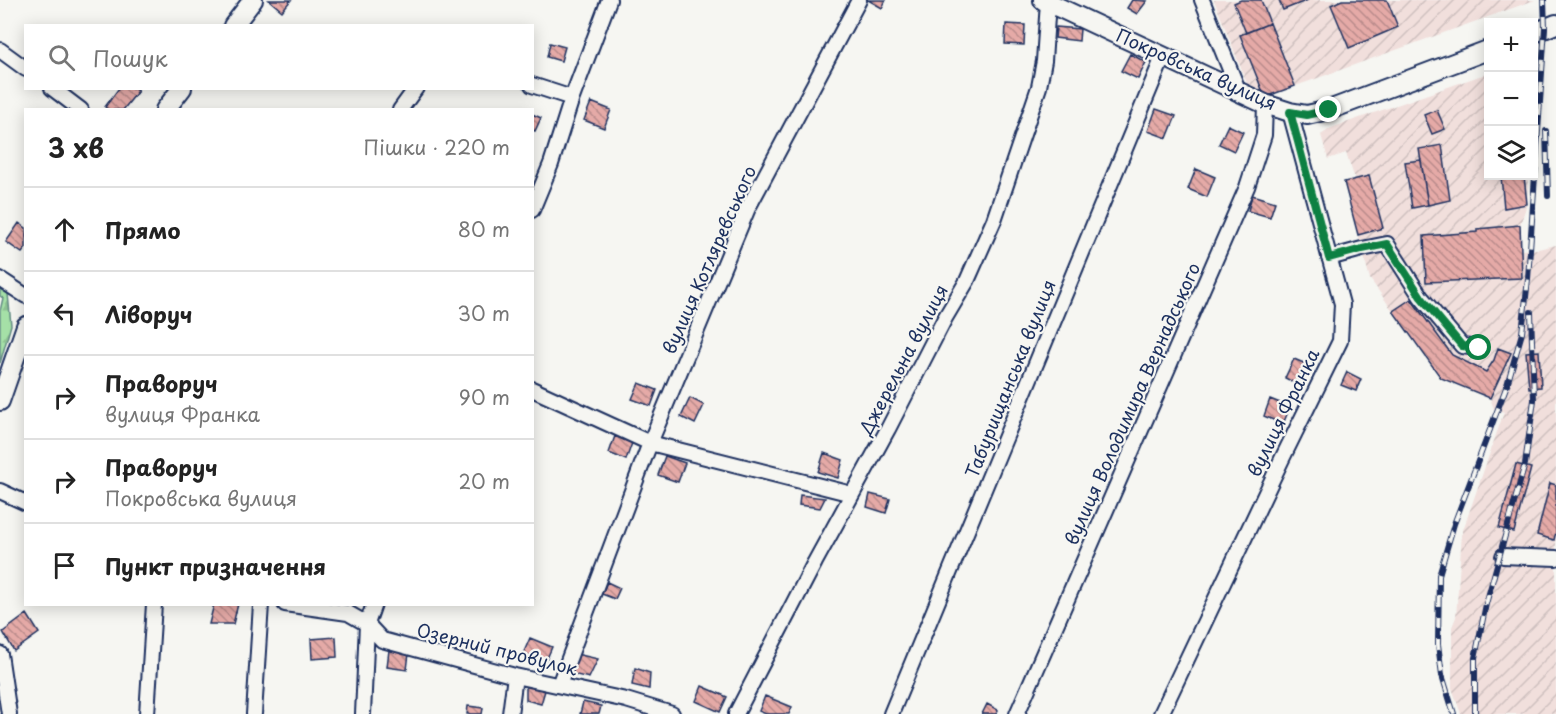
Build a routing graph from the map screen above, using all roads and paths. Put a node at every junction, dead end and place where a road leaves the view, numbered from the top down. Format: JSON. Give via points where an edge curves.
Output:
{"nodes":[{"id":1,"x":254,"y":0,"type":"edge"},
{"id":2,"x":609,"y":0,"type":"edge"},
{"id":3,"x":859,"y":0,"type":"edge"},
{"id":4,"x":1202,"y":0,"type":"edge"},
{"id":5,"x":1046,"y":1,"type":"edge"},
{"id":6,"x":235,"y":24,"type":"edge"},
{"id":7,"x":1556,"y":24,"type":"edge"},
{"id":8,"x":1538,"y":31,"type":"edge"},
{"id":9,"x":0,"y":50,"type":"edge"},
{"id":10,"x":1484,"y":52,"type":"edge"},
{"id":11,"x":1163,"y":57,"type":"junction"},
{"id":12,"x":24,"y":68,"type":"edge"},
{"id":13,"x":534,"y":86,"type":"edge"},
{"id":14,"x":55,"y":90,"type":"edge"},
{"id":15,"x":180,"y":90,"type":"edge"},
{"id":16,"x":415,"y":90,"type":"edge"},
{"id":17,"x":1239,"y":92,"type":"junction"},
{"id":18,"x":572,"y":98,"type":"junction"},
{"id":19,"x":1265,"y":104,"type":"junction"},
{"id":20,"x":78,"y":108,"type":"edge"},
{"id":21,"x":167,"y":108,"type":"edge"},
{"id":22,"x":401,"y":108,"type":"edge"},
{"id":23,"x":1290,"y":112,"type":"junction"},
{"id":24,"x":534,"y":205,"type":"edge"},
{"id":25,"x":1329,"y":258,"type":"junction"},
{"id":26,"x":0,"y":279,"type":"edge"},
{"id":27,"x":24,"y":295,"type":"edge"},
{"id":28,"x":24,"y":332,"type":"edge"},
{"id":29,"x":1479,"y":348,"type":"dead end"},
{"id":30,"x":534,"y":390,"type":"edge"},
{"id":31,"x":0,"y":401,"type":"edge"},
{"id":32,"x":650,"y":443,"type":"junction"},
{"id":33,"x":0,"y":491,"type":"edge"},
{"id":34,"x":852,"y":494,"type":"junction"},
{"id":35,"x":24,"y":502,"type":"edge"},
{"id":36,"x":1503,"y":556,"type":"dead end"},
{"id":37,"x":1556,"y":558,"type":"edge"},
{"id":38,"x":154,"y":606,"type":"edge"},
{"id":39,"x":261,"y":606,"type":"edge"},
{"id":40,"x":299,"y":606,"type":"edge"},
{"id":41,"x":373,"y":606,"type":"edge"},
{"id":42,"x":367,"y":624,"type":"junction"},
{"id":43,"x":0,"y":654,"type":"edge"},
{"id":44,"x":515,"y":676,"type":"junction"},
{"id":45,"x":559,"y":685,"type":"junction"},
{"id":46,"x":626,"y":700,"type":"junction"},
{"id":47,"x":9,"y":714,"type":"edge"},
{"id":48,"x":147,"y":714,"type":"edge"},
{"id":49,"x":254,"y":714,"type":"edge"},
{"id":50,"x":363,"y":714,"type":"edge"},
{"id":51,"x":510,"y":714,"type":"edge"},
{"id":52,"x":623,"y":714,"type":"edge"},
{"id":53,"x":672,"y":714,"type":"edge"},
{"id":54,"x":736,"y":714,"type":"edge"},
{"id":55,"x":891,"y":714,"type":"edge"},
{"id":56,"x":1017,"y":714,"type":"edge"},
{"id":57,"x":1161,"y":714,"type":"edge"}],
"edges":[{"from":1,"to":6,"type":"main road"},
{"from":2,"to":18,"type":"street"},
{"from":3,"to":32,"type":"street","name":"вулиця Котляревського","via":[[748,208]]},
{"from":4,"to":17,"type":"street"},
{"from":5,"to":11,"type":"main road","name":"Покровська вулиця"},
{"from":5,"to":34,"type":"street","name":"Джерельна вулиця","via":[[1039,87],[994,220],[967,281]]},
{"from":7,"to":8,"type":"main road"},
{"from":9,"to":12,"type":"street"},
{"from":10,"to":23,"type":"main road","name":"Покровська вулиця","via":[[1329,110],[1307,115]]},
{"from":11,"to":17,"type":"main road","name":"Покровська вулиця"},
{"from":11,"to":55,"type":"street","name":"Табурищанська вулиця"},
{"from":13,"to":18,"type":"street"},
{"from":14,"to":20,"type":"street"},
{"from":15,"to":21,"type":"main road"},
{"from":16,"to":22,"type":"street"},
{"from":17,"to":19,"type":"main road","name":"Покровська вулиця"},
{"from":18,"to":24,"type":"street"},
{"from":19,"to":23,"type":"main road","name":"Покровська вулиця"},
{"from":19,"to":56,"type":"street","name":"вулиця Володимира Вернадського","via":[[1264,135],[1247,187]]},
{"from":23,"to":25,"type":"street","name":"вулиця Франка"},
{"from":25,"to":29,"type":"street","via":[[1387,244],[1421,297],[1462,346]]},
{"from":25,"to":57,"type":"street","name":"вулиця Франка","via":[[1342,304],[1340,340]]},
{"from":26,"to":27,"type":"street"},
{"from":28,"to":31,"type":"main road"},
{"from":30,"to":32,"type":"street"},
{"from":32,"to":34,"type":"street"},
{"from":32,"to":45,"type":"street","name":"вулиця Котляревського"},
{"from":33,"to":35,"type":"street"},
{"from":34,"to":54,"type":"street","name":"Джерельна вулиця"},
{"from":36,"to":37,"type":"street"},
{"from":38,"to":48,"type":"street"},
{"from":39,"to":49,"type":"street"},
{"from":40,"to":42,"type":"street","name":"Озерний провулок","via":[[348,613]]},
{"from":41,"to":42,"type":"street"},
{"from":42,"to":44,"type":"street","name":"Озерний провулок","via":[[382,640]]},
{"from":42,"to":50,"type":"street"},
{"from":43,"to":47,"type":"street"},
{"from":44,"to":45,"type":"street","name":"Озерний провулок"},
{"from":44,"to":51,"type":"street"},
{"from":45,"to":46,"type":"street","name":"Озерний провулок"},
{"from":46,"to":52,"type":"street"},
{"from":46,"to":53,"type":"street","name":"Озерний провулок"}]}
